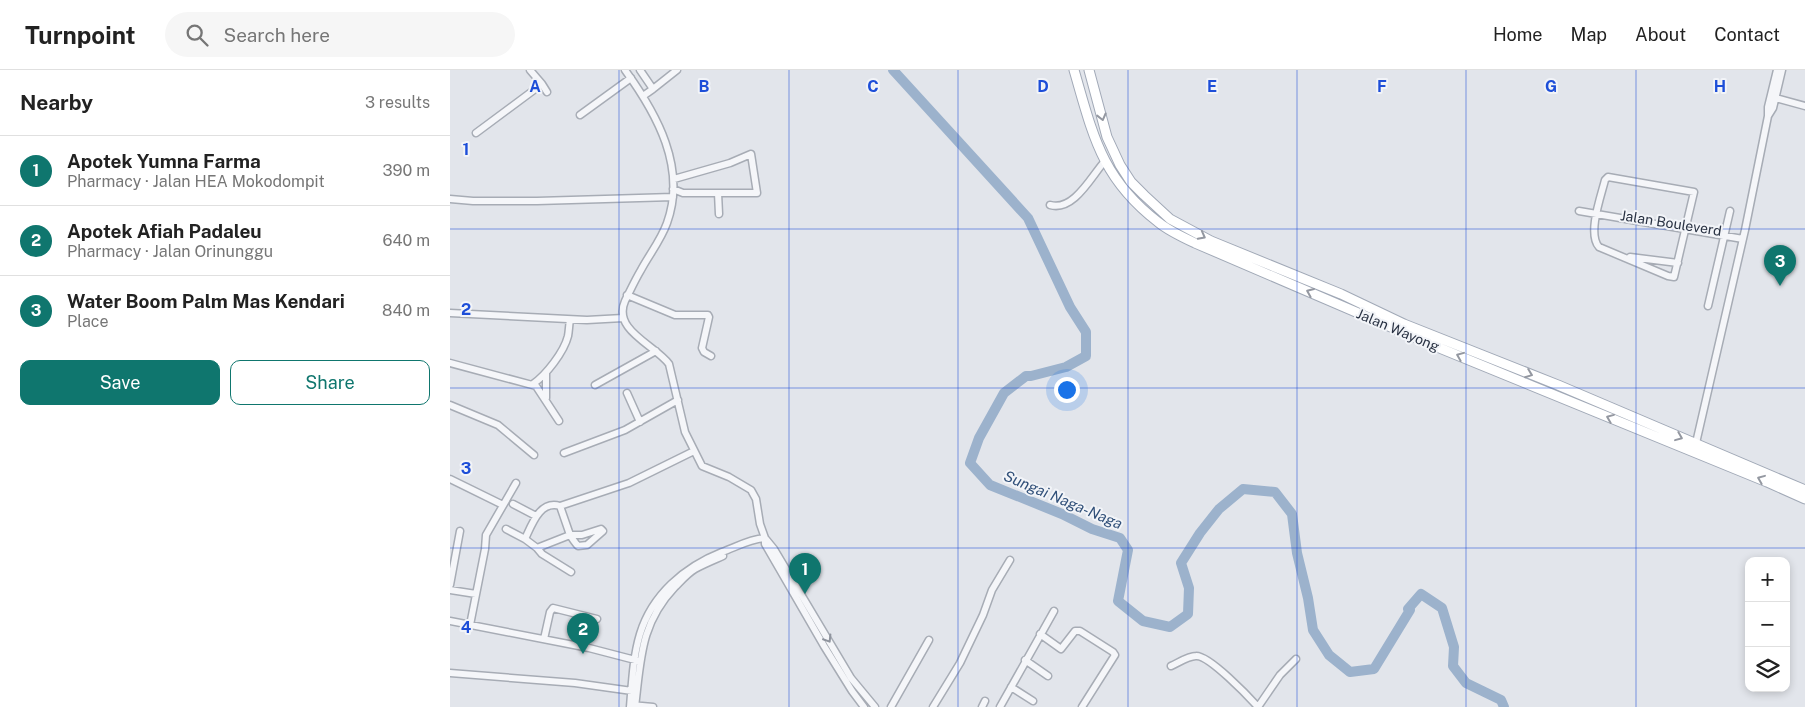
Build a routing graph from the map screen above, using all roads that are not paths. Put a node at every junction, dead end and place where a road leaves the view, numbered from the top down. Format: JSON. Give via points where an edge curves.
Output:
{"nodes":[{"id":1,"x":530,"y":70,"type":"edge"},
{"id":2,"x":625,"y":70,"type":"edge"},
{"id":3,"x":640,"y":70,"type":"edge"},
{"id":4,"x":677,"y":70,"type":"edge"},
{"id":5,"x":1074,"y":70,"type":"edge"},
{"id":6,"x":1088,"y":70,"type":"edge"},
{"id":7,"x":1777,"y":70,"type":"edge"},
{"id":8,"x":1782,"y":70,"type":"edge"},
{"id":9,"x":631,"y":78,"type":"junction"},
{"id":10,"x":542,"y":84,"type":"junction"},
{"id":11,"x":653,"y":89,"type":"junction"},
{"id":12,"x":547,"y":92,"type":"dead end"},
{"id":13,"x":643,"y":96,"type":"junction"},
{"id":14,"x":1776,"y":98,"type":"junction"},
{"id":15,"x":1805,"y":106,"type":"edge"},
{"id":16,"x":580,"y":115,"type":"dead end"},
{"id":17,"x":1768,"y":116,"type":"junction"},
{"id":18,"x":476,"y":133,"type":"dead end"},
{"id":19,"x":1105,"y":161,"type":"junction"},
{"id":20,"x":674,"y":179,"type":"junction"},
{"id":21,"x":673,"y":189,"type":"junction"},
{"id":22,"x":718,"y":193,"type":"junction"},
{"id":23,"x":673,"y":197,"type":"junction"},
{"id":24,"x":450,"y":199,"type":"edge"},
{"id":25,"x":1050,"y":205,"type":"dead end"},
{"id":26,"x":1579,"y":211,"type":"dead end"},
{"id":27,"x":1730,"y":211,"type":"dead end"},
{"id":28,"x":1597,"y":213,"type":"junction"},
{"id":29,"x":719,"y":214,"type":"dead end"},
{"id":30,"x":1687,"y":227,"type":"junction"},
{"id":31,"x":1724,"y":234,"type":"junction"},
{"id":32,"x":1743,"y":237,"type":"junction"},
{"id":33,"x":1625,"y":257,"type":"junction"},
{"id":34,"x":1678,"y":262,"type":"junction"},
{"id":35,"x":627,"y":295,"type":"junction"},
{"id":36,"x":1708,"y":306,"type":"dead end"},
{"id":37,"x":450,"y":313,"type":"edge"},
{"id":38,"x":623,"y":318,"type":"junction"},
{"id":39,"x":570,"y":320,"type":"junction"},
{"id":40,"x":656,"y":351,"type":"junction"},
{"id":41,"x":711,"y":356,"type":"dead end"},
{"id":42,"x":450,"y":363,"type":"edge"},
{"id":43,"x":546,"y":373,"type":"junction"},
{"id":44,"x":533,"y":384,"type":"junction"},
{"id":45,"x":595,"y":385,"type":"dead end"},
{"id":46,"x":627,"y":393,"type":"dead end"},
{"id":47,"x":546,"y":399,"type":"junction"},
{"id":48,"x":678,"y":400,"type":"junction"},
{"id":49,"x":450,"y":405,"type":"edge"},
{"id":50,"x":559,"y":421,"type":"dead end"},
{"id":51,"x":640,"y":422,"type":"junction"},
{"id":52,"x":1696,"y":443,"type":"junction"},
{"id":53,"x":694,"y":451,"type":"junction"},
{"id":54,"x":564,"y":453,"type":"dead end"},
{"id":55,"x":534,"y":455,"type":"dead end"},
{"id":56,"x":450,"y":479,"type":"edge"},
{"id":57,"x":516,"y":483,"type":"dead end"},
{"id":58,"x":1805,"y":490,"type":"edge"},
{"id":59,"x":1805,"y":500,"type":"edge"},
{"id":60,"x":513,"y":504,"type":"dead end"},
{"id":61,"x":503,"y":505,"type":"junction"},
{"id":62,"x":560,"y":506,"type":"junction"},
{"id":63,"x":536,"y":516,"type":"junction"},
{"id":64,"x":506,"y":530,"type":"dead end"},
{"id":65,"x":460,"y":531,"type":"dead end"},
{"id":66,"x":570,"y":535,"type":"junction"},
{"id":67,"x":766,"y":538,"type":"junction"},
{"id":68,"x":525,"y":539,"type":"junction"},
{"id":69,"x":537,"y":548,"type":"junction"},
{"id":70,"x":1010,"y":560,"type":"dead end"},
{"id":71,"x":571,"y":572,"type":"dead end"},
{"id":72,"x":450,"y":585,"type":"edge"},
{"id":73,"x":450,"y":590,"type":"edge"},
{"id":74,"x":476,"y":594,"type":"junction"},
{"id":75,"x":1054,"y":611,"type":"dead end"},
{"id":76,"x":597,"y":619,"type":"dead end"},
{"id":77,"x":450,"y":621,"type":"edge"},
{"id":78,"x":470,"y":625,"type":"junction"},
{"id":79,"x":1040,"y":634,"type":"junction"},
{"id":80,"x":544,"y":639,"type":"junction"},
{"id":81,"x":929,"y":640,"type":"dead end"},
{"id":82,"x":1296,"y":659,"type":"dead end"},
{"id":83,"x":1025,"y":660,"type":"junction"},
{"id":84,"x":638,"y":661,"type":"junction"},
{"id":85,"x":1171,"y":666,"type":"dead end"},
{"id":86,"x":450,"y":673,"type":"edge"},
{"id":87,"x":1048,"y":676,"type":"dead end"},
{"id":88,"x":1011,"y":688,"type":"junction"},
{"id":89,"x":632,"y":691,"type":"junction"},
{"id":90,"x":1033,"y":701,"type":"dead end"},
{"id":91,"x":632,"y":706,"type":"edge"},
{"id":92,"x":653,"y":707,"type":"edge"},
{"id":93,"x":864,"y":707,"type":"edge"},
{"id":94,"x":875,"y":707,"type":"edge"},
{"id":95,"x":891,"y":707,"type":"edge"},
{"id":96,"x":933,"y":707,"type":"edge"},
{"id":97,"x":1000,"y":707,"type":"edge"},
{"id":98,"x":1082,"y":707,"type":"edge"},
{"id":99,"x":1258,"y":707,"type":"edge"}],
"edges":[{"from":1,"to":10,"type":"street"},
{"from":2,"to":9,"type":"street"},
{"from":3,"to":11,"type":"street"},
{"from":4,"to":11,"type":"street"},
{"from":5,"to":19,"type":"main road","name":"Jalan Wayong"},
{"from":6,"to":52,"type":"main road","name":"Jalan Wayong","one_way":true,"via":[[1107,137],[1120,165],[1131,182],[1170,219],[1210,241],[1341,294],[1404,324]]},
{"from":7,"to":17,"type":"street"},
{"from":8,"to":14,"type":"street"},
{"from":9,"to":13,"type":"street"},
{"from":9,"to":16,"type":"street"},
{"from":10,"to":12,"type":"street"},
{"from":10,"to":18,"type":"street"},
{"from":11,"to":13,"type":"street"},
{"from":13,"to":20,"type":"street","via":[[666,140]]},
{"from":14,"to":15,"type":"street"},
{"from":14,"to":17,"type":"street"},
{"from":17,"to":32,"type":"street"},
{"from":19,"to":25,"type":"street","via":[[1077,196],[1060,206]]},
{"from":59,"to":19,"type":"main road","name":"Jalan Wayong","one_way":true,"via":[[1195,243],[1159,223],[1144,210],[1113,176]]},
{"from":20,"to":21,"type":"street"},
{"from":20,"to":22,"type":"street","via":[[751,154],[757,193]]},
{"from":21,"to":22,"type":"street","via":[[682,193]]},
{"from":21,"to":23,"type":"street"},
{"from":22,"to":29,"type":"street"},
{"from":23,"to":24,"type":"street","via":[[473,202]]},
{"from":23,"to":35,"type":"street","via":[[662,235]]},
{"from":26,"to":28,"type":"street","name":"Jalan Bouleverd"},
{"from":27,"to":31,"type":"street"},
{"from":28,"to":30,"type":"street","name":"Jalan Bouleverd"},
{"from":28,"to":30,"type":"street","via":[[1608,177],[1693,191]]},
{"from":28,"to":33,"type":"street","via":[[1593,232],[1599,247]]},
{"from":30,"to":31,"type":"street","name":"Jalan Bouleverd"},
{"from":30,"to":34,"type":"street"},
{"from":31,"to":32,"type":"street","name":"Jalan Bouleverd"},
{"from":31,"to":36,"type":"street"},
{"from":32,"to":52,"type":"street"},
{"from":33,"to":34,"type":"street"},
{"from":33,"to":34,"type":"street","via":[[1671,277]]},
{"from":35,"to":38,"type":"street","via":[[622,307]]},
{"from":35,"to":41,"type":"street","via":[[675,316],[708,315],[702,348]]},
{"from":37,"to":39,"type":"street"},
{"from":38,"to":39,"type":"street"},
{"from":38,"to":40,"type":"street","via":[[628,328]]},
{"from":39,"to":43,"type":"street","via":[[566,341]]},
{"from":40,"to":45,"type":"street"},
{"from":40,"to":48,"type":"street","via":[[669,364]]},
{"from":42,"to":44,"type":"street"},
{"from":43,"to":44,"type":"street"},
{"from":43,"to":47,"type":"street"},
{"from":44,"to":47,"type":"street"},
{"from":46,"to":51,"type":"street"},
{"from":47,"to":50,"type":"street"},
{"from":48,"to":51,"type":"street"},
{"from":48,"to":53,"type":"street","via":[[685,432]]},
{"from":49,"to":55,"type":"street","via":[[498,425]]},
{"from":51,"to":54,"type":"street"},
{"from":52,"to":58,"type":"main road","name":"Jalan Wayong"},
{"from":53,"to":62,"type":"street","via":[[634,481]]},
{"from":53,"to":67,"type":"street","via":[[702,466],[750,490],[756,499]]},
{"from":56,"to":61,"type":"street"},
{"from":57,"to":61,"type":"street"},
{"from":60,"to":63,"type":"street"},
{"from":61,"to":74,"type":"street","via":[[486,535]]},
{"from":62,"to":63,"type":"street","via":[[546,506]]},
{"from":62,"to":66,"type":"street"},
{"from":63,"to":68,"type":"street"},
{"from":64,"to":68,"type":"street"},
{"from":65,"to":72,"type":"street"},
{"from":66,"to":66,"type":"street","via":[[578,546],[587,546],[603,531]]},
{"from":66,"to":69,"type":"street"},
{"from":67,"to":84,"type":"street","via":[[694,569],[682,580],[651,620]]},
{"from":67,"to":93,"type":"street","via":[[765,544],[824,646]]},
{"from":67,"to":94,"type":"street","one_way":true,"via":[[851,678]]},
{"from":68,"to":69,"type":"street"},
{"from":69,"to":71,"type":"street"},
{"from":70,"to":96,"type":"street","via":[[992,590],[960,663]]},
{"from":73,"to":74,"type":"street"},
{"from":74,"to":78,"type":"street"},
{"from":75,"to":79,"type":"street"},
{"from":76,"to":80,"type":"street","via":[[553,608]]},
{"from":77,"to":78,"type":"street"},
{"from":78,"to":80,"type":"street"},
{"from":79,"to":83,"type":"street"},
{"from":79,"to":98,"type":"street","via":[[1061,649],[1074,631],[1080,631],[1113,652]]},
{"from":80,"to":84,"type":"street"},
{"from":81,"to":95,"type":"street"},
{"from":82,"to":99,"type":"street","via":[[1280,675]]},
{"from":83,"to":87,"type":"street"},
{"from":83,"to":88,"type":"street"},
{"from":84,"to":89,"type":"street"},
{"from":84,"to":91,"type":"street"},
{"from":85,"to":99,"type":"street","via":[[1193,656],[1202,657]]},
{"from":86,"to":89,"type":"street"},
{"from":88,"to":90,"type":"street"},
{"from":88,"to":97,"type":"street"},
{"from":89,"to":91,"type":"street"},
{"from":91,"to":92,"type":"street"}]}
